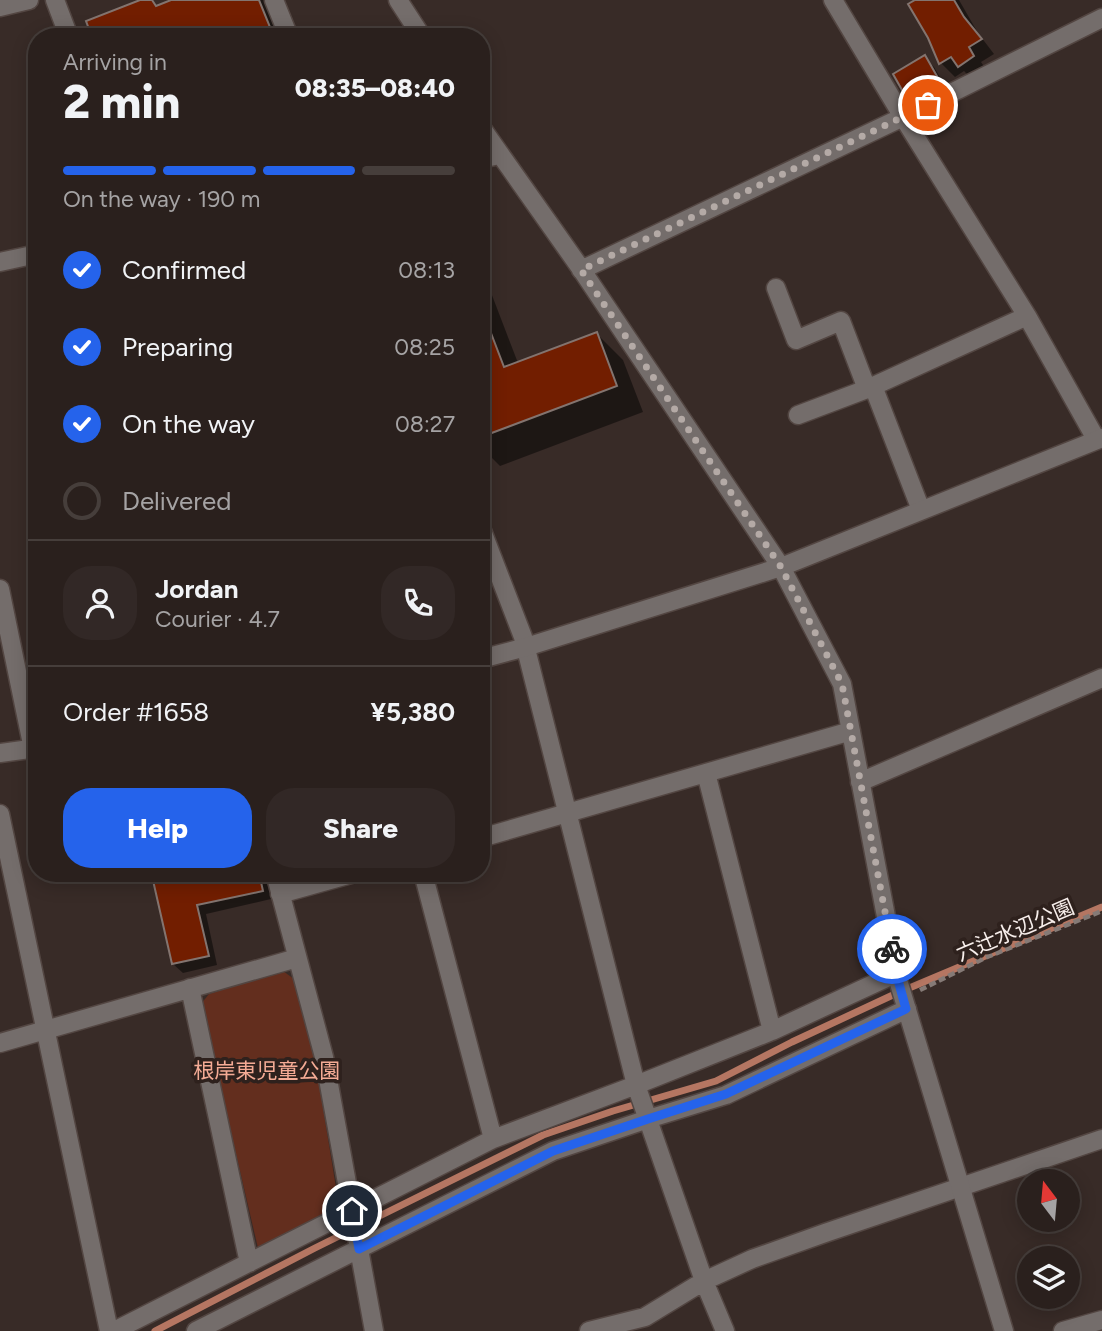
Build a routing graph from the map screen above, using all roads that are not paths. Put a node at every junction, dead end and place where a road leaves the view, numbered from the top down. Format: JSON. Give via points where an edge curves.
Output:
{"nodes":[{"id":1,"x":29,"y":0,"type":"edge"},
{"id":2,"x":55,"y":0,"type":"edge"},
{"id":3,"x":274,"y":0,"type":"edge"},
{"id":4,"x":420,"y":0,"type":"edge"},
{"id":5,"x":833,"y":0,"type":"edge"},
{"id":6,"x":401,"y":4,"type":"edge"},
{"id":7,"x":0,"y":7,"type":"edge"},
{"id":8,"x":1102,"y":18,"type":"edge"},
{"id":9,"x":66,"y":28,"type":"edge"},
{"id":10,"x":285,"y":28,"type":"edge"},
{"id":11,"x":416,"y":28,"type":"edge"},
{"id":12,"x":903,"y":117,"type":"junction"},
{"id":13,"x":490,"y":141,"type":"edge"},
{"id":14,"x":499,"y":155,"type":"junction"},
{"id":15,"x":490,"y":157,"type":"edge"},
{"id":16,"x":28,"y":256,"type":"edge"},
{"id":17,"x":0,"y":262,"type":"edge"},
{"id":18,"x":581,"y":270,"type":"junction"},
{"id":19,"x":776,"y":288,"type":"dead end"},
{"id":20,"x":1027,"y":316,"type":"junction"},
{"id":21,"x":870,"y":388,"type":"junction"},
{"id":22,"x":798,"y":415,"type":"dead end"},
{"id":23,"x":1099,"y":438,"type":"edge"},
{"id":24,"x":921,"y":510,"type":"junction"},
{"id":25,"x":490,"y":552,"type":"edge"},
{"id":26,"x":781,"y":567,"type":"junction"},
{"id":27,"x":0,"y":589,"type":"edge"},
{"id":28,"x":526,"y":647,"type":"junction"},
{"id":29,"x":490,"y":657,"type":"edge"},
{"id":30,"x":1102,"y":678,"type":"edge"},
{"id":31,"x":28,"y":716,"type":"edge"},
{"id":32,"x":851,"y":730,"type":"junction"},
{"id":33,"x":28,"y":749,"type":"edge"},
{"id":34,"x":0,"y":753,"type":"edge"},
{"id":35,"x":706,"y":773,"type":"junction"},
{"id":36,"x":860,"y":782,"type":"junction"},
{"id":37,"x":0,"y":814,"type":"edge"},
{"id":38,"x":567,"y":814,"type":"junction"},
{"id":39,"x":490,"y":835,"type":"edge"},
{"id":40,"x":277,"y":882,"type":"edge"},
{"id":41,"x":323,"y":882,"type":"edge"},
{"id":42,"x":426,"y":882,"type":"edge"},
{"id":43,"x":280,"y":894,"type":"junction"},
{"id":44,"x":297,"y":958,"type":"junction"},
{"id":45,"x":897,"y":976,"type":"junction"},
{"id":46,"x":190,"y":988,"type":"junction"},
{"id":47,"x":905,"y":1003,"type":"junction"},
{"id":48,"x":46,"y":1029,"type":"junction"},
{"id":49,"x":772,"y":1031,"type":"junction"},
{"id":50,"x":0,"y":1043,"type":"edge"},
{"id":51,"x":642,"y":1104,"type":"junction"},
{"id":52,"x":492,"y":1139,"type":"junction"},
{"id":53,"x":1102,"y":1139,"type":"edge"},
{"id":54,"x":960,"y":1187,"type":"junction"},
{"id":55,"x":356,"y":1231,"type":"junction"},
{"id":56,"x":249,"y":1263,"type":"junction"},
{"id":57,"x":704,"y":1281,"type":"junction"},
{"id":58,"x":231,"y":1313,"type":"junction"},
{"id":59,"x":1102,"y":1320,"type":"edge"},
{"id":60,"x":112,"y":1331,"type":"edge"},
{"id":61,"x":196,"y":1331,"type":"edge"},
{"id":62,"x":236,"y":1331,"type":"edge"},
{"id":63,"x":374,"y":1331,"type":"edge"},
{"id":64,"x":589,"y":1331,"type":"edge"},
{"id":65,"x":724,"y":1331,"type":"edge"},
{"id":66,"x":1004,"y":1331,"type":"edge"},
{"id":67,"x":1063,"y":1331,"type":"edge"}],
"edges":[{"from":1,"to":7,"type":"street"},
{"from":2,"to":9,"type":"street"},
{"from":3,"to":10,"type":"street"},
{"from":4,"to":6,"type":"street"},
{"from":5,"to":12,"type":"street"},
{"from":6,"to":11,"type":"street"},
{"from":8,"to":12,"type":"street"},
{"from":12,"to":18,"type":"street"},
{"from":12,"to":20,"type":"street"},
{"from":13,"to":14,"type":"street"},
{"from":14,"to":15,"type":"street"},
{"from":14,"to":18,"type":"street"},
{"from":16,"to":17,"type":"street"},
{"from":18,"to":26,"type":"street"},
{"from":19,"to":21,"type":"street","via":[[796,340],[841,321]]},
{"from":20,"to":21,"type":"street"},
{"from":20,"to":23,"type":"street"},
{"from":21,"to":22,"type":"street"},
{"from":21,"to":24,"type":"street"},
{"from":23,"to":24,"type":"street"},
{"from":24,"to":26,"type":"street"},
{"from":25,"to":28,"type":"street"},
{"from":26,"to":28,"type":"street"},
{"from":26,"to":32,"type":"street","via":[[842,684]]},
{"from":27,"to":31,"type":"street"},
{"from":28,"to":29,"type":"street"},
{"from":28,"to":38,"type":"street"},
{"from":30,"to":36,"type":"street"},
{"from":32,"to":35,"type":"street"},
{"from":32,"to":36,"type":"street"},
{"from":33,"to":34,"type":"street"},
{"from":35,"to":38,"type":"street"},
{"from":35,"to":49,"type":"street"},
{"from":36,"to":45,"type":"street"},
{"from":37,"to":48,"type":"street"},
{"from":38,"to":39,"type":"street"},
{"from":38,"to":51,"type":"street"},
{"from":40,"to":43,"type":"street"},
{"from":41,"to":43,"type":"street"},
{"from":42,"to":52,"type":"street"},
{"from":43,"to":44,"type":"street"},
{"from":44,"to":46,"type":"street"},
{"from":44,"to":55,"type":"street","via":[[324,1057]]},
{"from":45,"to":47,"type":"street"},
{"from":45,"to":49,"type":"street"},
{"from":46,"to":48,"type":"street"},
{"from":46,"to":56,"type":"street"},
{"from":47,"to":51,"type":"street","via":[[726,1094]]},
{"from":47,"to":54,"type":"street"},
{"from":48,"to":50,"type":"street"},
{"from":48,"to":60,"type":"street"},
{"from":49,"to":51,"type":"street"},
{"from":51,"to":52,"type":"street"},
{"from":51,"to":55,"type":"street","via":[[553,1151]]},
{"from":51,"to":57,"type":"street"},
{"from":52,"to":55,"type":"street"},
{"from":53,"to":54,"type":"street"},
{"from":54,"to":57,"type":"street","via":[[752,1259]]},
{"from":54,"to":66,"type":"street"},
{"from":55,"to":56,"type":"street"},
{"from":55,"to":58,"type":"street"},
{"from":55,"to":63,"type":"street"},
{"from":56,"to":60,"type":"street"},
{"from":57,"to":64,"type":"street","via":[[645,1317]]},
{"from":57,"to":65,"type":"street"},
{"from":58,"to":61,"type":"street"},
{"from":58,"to":62,"type":"street"},
{"from":59,"to":67,"type":"street"}]}
